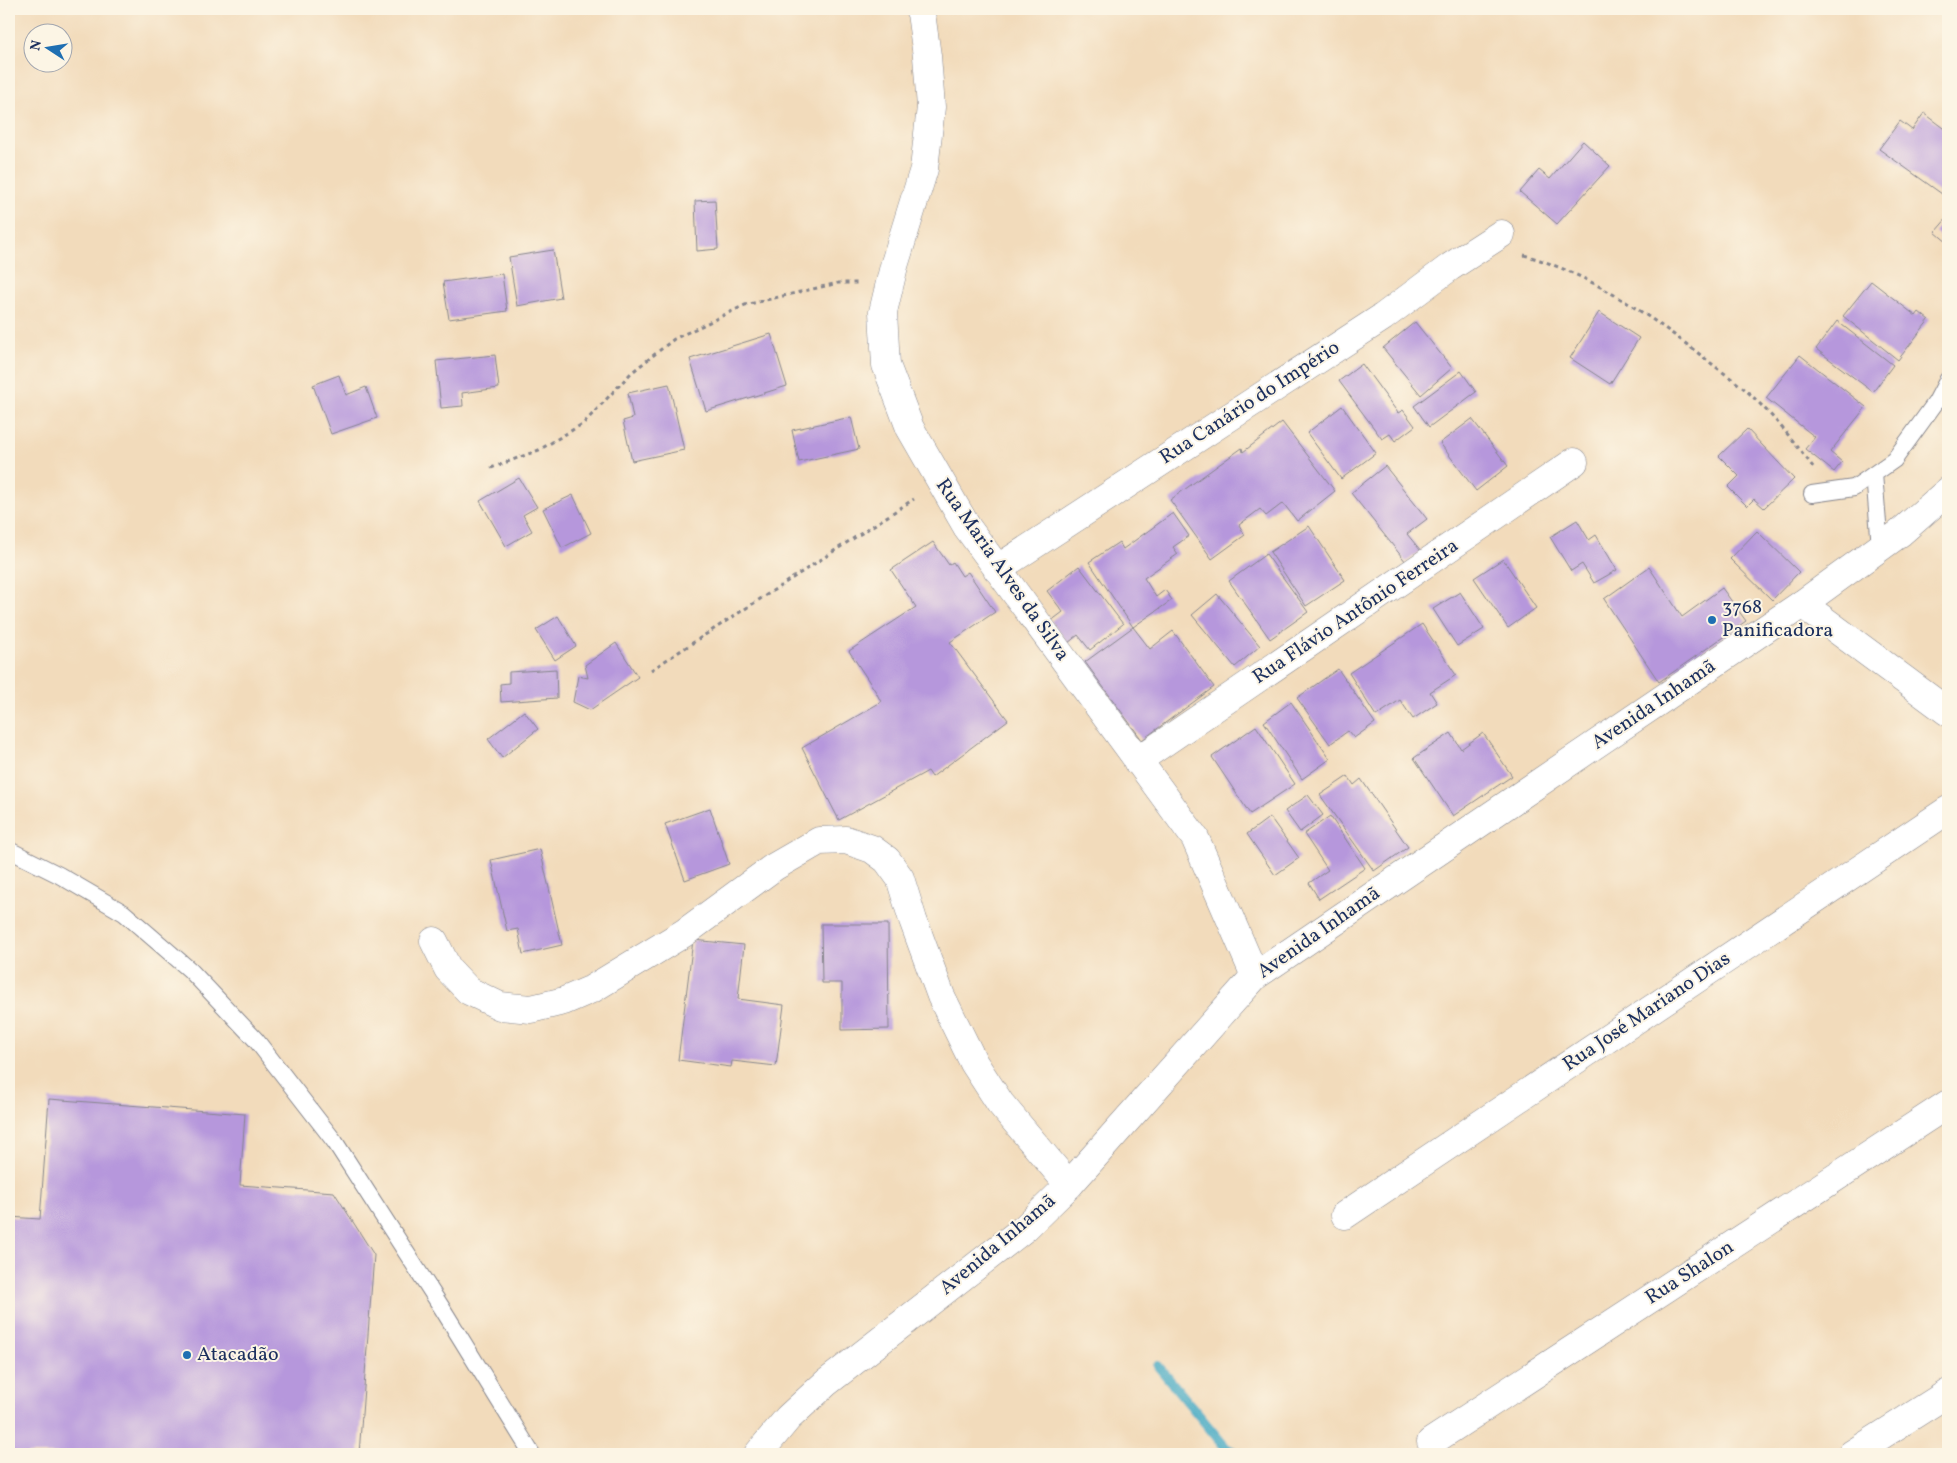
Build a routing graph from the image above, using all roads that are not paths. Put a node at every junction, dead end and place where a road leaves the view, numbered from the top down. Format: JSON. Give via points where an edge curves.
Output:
{"nodes":[{"id":1,"x":919,"y":9,"type":"edge"},
{"id":2,"x":1493,"y":239,"type":"road end"},
{"id":3,"x":1948,"y":379,"type":"edge"},
{"id":4,"x":1574,"y":462,"type":"dead end"},
{"id":5,"x":1874,"y":474,"type":"junction"},
{"id":6,"x":1948,"y":491,"type":"edge"},
{"id":7,"x":1812,"y":494,"type":"dead end"},
{"id":8,"x":1880,"y":547,"type":"junction"},
{"id":9,"x":997,"y":569,"type":"junction"},
{"id":10,"x":1802,"y":604,"type":"junction"},
{"id":11,"x":1948,"y":712,"type":"edge"},
{"id":12,"x":1137,"y":761,"type":"junction"},
{"id":13,"x":1948,"y":810,"type":"edge"},
{"id":14,"x":9,"y":850,"type":"edge"},
{"id":15,"x":434,"y":941,"type":"dead end"},
{"id":16,"x":1255,"y":976,"type":"junction"},
{"id":17,"x":1948,"y":1104,"type":"edge"},
{"id":18,"x":1069,"y":1185,"type":"junction"},
{"id":19,"x":1345,"y":1215,"type":"dead end"},
{"id":20,"x":1948,"y":1393,"type":"edge"},
{"id":21,"x":1431,"y":1442,"type":"dead end"},
{"id":22,"x":532,"y":1454,"type":"edge"},
{"id":23,"x":758,"y":1454,"type":"edge"},
{"id":24,"x":1852,"y":1454,"type":"edge"}],
"edges":[{"from":1,"to":9,"type":"street","name":"Rua Maria Alves da Silva","via":[[931,108],[924,169],[883,312],[886,365],[910,428],[967,527]]},
{"from":2,"to":9,"type":"street","name":"Rua Canário do Império","via":[[1382,317]]},
{"from":3,"to":5,"type":"lane","via":[[1936,402],[1894,460]]},
{"from":4,"to":12,"type":"street","name":"Rua Flávio Antônio Ferreira"},
{"from":5,"to":7,"type":"lane","via":[[1854,488]]},
{"from":5,"to":8,"type":"lane"},
{"from":6,"to":8,"type":"street","name":"Avenida Inhamã"},
{"from":8,"to":10,"type":"street","name":"Avenida Inhamã"},
{"from":9,"to":12,"type":"street","name":"Rua Maria Alves da Silva"},
{"from":10,"to":11,"type":"street"},
{"from":10,"to":16,"type":"street","name":"Avenida Inhamã"},
{"from":12,"to":16,"type":"street","name":"Rua Maria Alves da Silva","via":[[1195,838]]},
{"from":13,"to":19,"type":"street","name":"Rua José Mariano Dias"},
{"from":14,"to":22,"type":"lane","via":[[124,914],[190,970],[256,1040],[335,1142]]},
{"from":15,"to":18,"type":"street","via":[[448,969],[469,991],[500,1006],[531,1009],[564,1001],[592,989],[684,933],[774,867],[819,841],[846,840],[887,860],[900,878],[942,996],[974,1063],[1000,1103]]},
{"from":16,"to":18,"type":"street","name":"Avenida Inhamã"},
{"from":17,"to":21,"type":"street","name":"Rua Shalon"},
{"from":18,"to":23,"type":"street","name":"Avenida Inhamã","via":[[1025,1228],[826,1383],[788,1418]]},
{"from":20,"to":24,"type":"street"}]}
